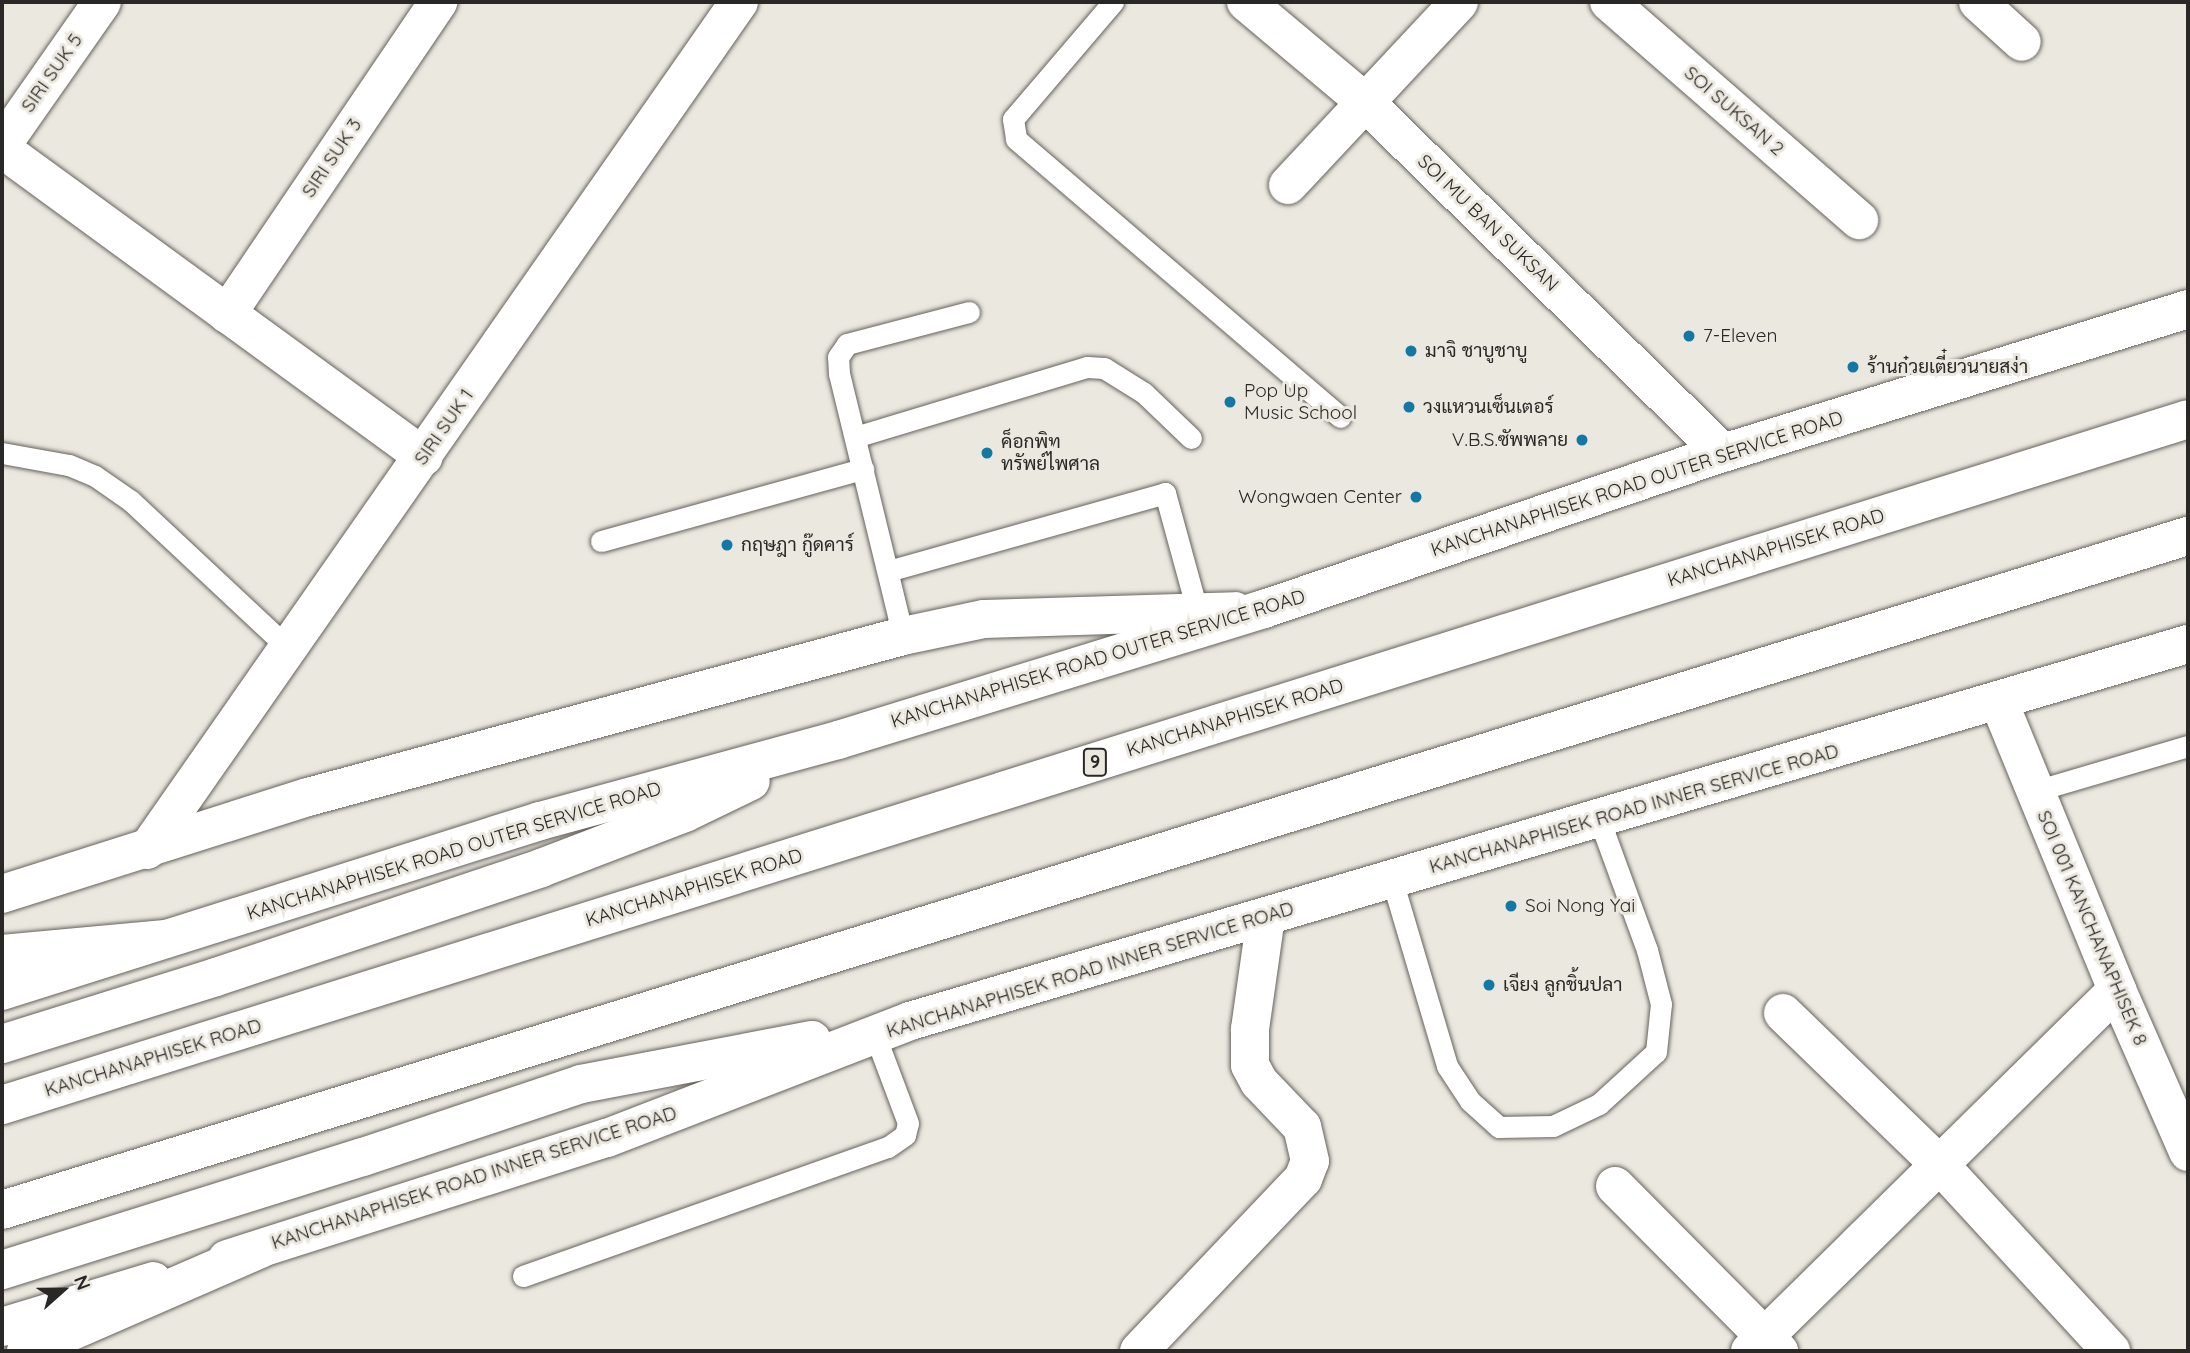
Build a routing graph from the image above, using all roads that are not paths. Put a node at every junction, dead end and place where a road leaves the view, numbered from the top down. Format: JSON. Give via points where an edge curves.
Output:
{"nodes":[{"id":1,"x":102,"y":2,"type":"edge"},
{"id":2,"x":438,"y":2,"type":"edge"},
{"id":3,"x":739,"y":2,"type":"edge"},
{"id":4,"x":1113,"y":2,"type":"edge"},
{"id":5,"x":1246,"y":2,"type":"edge"},
{"id":6,"x":1459,"y":2,"type":"edge"},
{"id":7,"x":1609,"y":2,"type":"edge"},
{"id":8,"x":1978,"y":2,"type":"edge"},
{"id":9,"x":2022,"y":41,"type":"dead end"},
{"id":10,"x":1365,"y":102,"type":"junction"},
{"id":11,"x":2,"y":147,"type":"edge"},
{"id":12,"x":1288,"y":185,"type":"dead end"},
{"id":13,"x":1859,"y":220,"type":"dead end"},
{"id":14,"x":2188,"y":309,"type":"edge"},
{"id":15,"x":969,"y":312,"type":"dead end"},
{"id":16,"x":227,"y":314,"type":"junction"},
{"id":17,"x":1340,"y":417,"type":"dead end"},
{"id":18,"x":2188,"y":419,"type":"edge"},
{"id":19,"x":855,"y":437,"type":"junction"},
{"id":20,"x":1191,"y":438,"type":"dead end"},
{"id":21,"x":2,"y":453,"type":"edge"},
{"id":22,"x":1723,"y":453,"type":"junction"},
{"id":23,"x":424,"y":457,"type":"junction"},
{"id":24,"x":863,"y":469,"type":"junction"},
{"id":25,"x":2188,"y":536,"type":"edge"},
{"id":26,"x":601,"y":541,"type":"dead end"},
{"id":27,"x":888,"y":571,"type":"junction"},
{"id":28,"x":1264,"y":609,"type":"junction"},
{"id":29,"x":1198,"y":614,"type":"junction"},
{"id":30,"x":903,"y":636,"type":"junction"},
{"id":31,"x":2188,"y":644,"type":"edge"},
{"id":32,"x":287,"y":647,"type":"junction"},
{"id":33,"x":1999,"y":702,"type":"junction"},
{"id":34,"x":838,"y":740,"type":"junction"},
{"id":35,"x":2188,"y":746,"type":"edge"},
{"id":36,"x":2035,"y":791,"type":"junction"},
{"id":37,"x":1599,"y":819,"type":"junction"},
{"id":38,"x":147,"y":850,"type":"junction"},
{"id":39,"x":1392,"y":880,"type":"junction"},
{"id":40,"x":2,"y":894,"type":"edge"},
{"id":41,"x":1266,"y":917,"type":"junction"},
{"id":42,"x":165,"y":939,"type":"junction"},
{"id":43,"x":2,"y":954,"type":"edge"},
{"id":44,"x":2117,"y":990,"type":"junction"},
{"id":45,"x":2,"y":991,"type":"edge"},
{"id":46,"x":1783,"y":1013,"type":"dead end"},
{"id":47,"x":910,"y":1021,"type":"junction"},
{"id":48,"x":875,"y":1035,"type":"junction"},
{"id":49,"x":2,"y":1044,"type":"edge"},
{"id":50,"x":2,"y":1105,"type":"edge"},
{"id":51,"x":2184,"y":1128,"type":"edge"},
{"id":52,"x":1940,"y":1165,"type":"junction"},
{"id":53,"x":1615,"y":1186,"type":"dead end"},
{"id":54,"x":2,"y":1210,"type":"edge"},
{"id":55,"x":261,"y":1249,"type":"junction"},
{"id":56,"x":2,"y":1270,"type":"edge"},
{"id":57,"x":523,"y":1276,"type":"dead end"},
{"id":58,"x":2,"y":1327,"type":"edge"},
{"id":59,"x":1765,"y":1346,"type":"edge"},
{"id":60,"x":26,"y":1351,"type":"edge"},
{"id":61,"x":1139,"y":1351,"type":"edge"},
{"id":62,"x":2112,"y":1351,"type":"edge"}],
"edges":[{"from":1,"to":11,"type":"main road","name":"SIRI SUK 5"},
{"from":2,"to":16,"type":"main road","name":"SIRI SUK 3"},
{"from":3,"to":23,"type":"main road","name":"SIRI SUK 1"},
{"from":4,"to":17,"type":"lane","via":[[1013,119],[1016,139]]},
{"from":5,"to":10,"type":"main road","name":"SOI MU BAN SUKSAN"},
{"from":6,"to":10,"type":"main road"},
{"from":7,"to":13,"type":"main road","name":"SOI SUKSAN 2"},
{"from":8,"to":9,"type":"main road"},
{"from":10,"to":12,"type":"main road"},
{"from":10,"to":22,"type":"main road","name":"SOI MU BAN SUKSAN"},
{"from":11,"to":16,"type":"main road"},
{"from":14,"to":22,"type":"main road","name":"KANCHANAPHISEK ROAD OUTER SERVICE ROAD"},
{"from":15,"to":19,"type":"lane","via":[[847,344],[838,358],[839,374]]},
{"from":16,"to":23,"type":"main road"},
{"from":18,"to":50,"type":"main road","name":"KANCHANAPHISEK ROAD","number":"9"},
{"from":19,"to":20,"type":"lane","via":[[1087,368],[1104,368],[1144,393]]},
{"from":19,"to":24,"type":"lane"},
{"from":21,"to":32,"type":"lane","via":[[69,465],[95,476],[131,501]]},
{"from":22,"to":28,"type":"main road","name":"KANCHANAPHISEK ROAD OUTER SERVICE ROAD"},
{"from":23,"to":32,"type":"main road","name":"SIRI SUK 1"},
{"from":24,"to":26,"type":"lane"},
{"from":24,"to":27,"type":"lane"},
{"from":25,"to":54,"type":"main road"},
{"from":27,"to":29,"type":"lane","via":[[1165,493]]},
{"from":27,"to":30,"type":"lane"},
{"from":28,"to":29,"type":"main road"},
{"from":28,"to":34,"type":"main road","name":"KANCHANAPHISEK ROAD OUTER SERVICE ROAD"},
{"from":29,"to":30,"type":"main road","via":[[984,620]]},
{"from":30,"to":38,"type":"main road","via":[[308,797]]},
{"from":31,"to":33,"type":"main road","name":"KANCHANAPHISEK ROAD INNER SERVICE ROAD"},
{"from":32,"to":38,"type":"main road","name":"SIRI SUK 1"},
{"from":33,"to":36,"type":"main road","name":"SOI 001 KANCHANAPHISEK 8"},
{"from":33,"to":37,"type":"main road","name":"KANCHANAPHISEK ROAD INNER SERVICE ROAD"},
{"from":34,"to":42,"type":"main road","name":"KANCHANAPHISEK ROAD OUTER SERVICE ROAD","via":[[540,821]]},
{"from":34,"to":49,"type":"main road","via":[[673,818],[541,868]]},
{"from":35,"to":36,"type":"lane"},
{"from":36,"to":44,"type":"main road","name":"SOI 001 KANCHANAPHISEK 8"},
{"from":37,"to":39,"type":"main road","name":"KANCHANAPHISEK ROAD INNER SERVICE ROAD"},
{"from":37,"to":39,"type":"lane","via":[[1647,950],[1661,1004],[1656,1052],[1600,1104],[1553,1126],[1499,1127],[1469,1101],[1447,1066]]},
{"from":38,"to":40,"type":"main road"},
{"from":39,"to":41,"type":"main road","name":"KANCHANAPHISEK ROAD INNER SERVICE ROAD"},
{"from":41,"to":47,"type":"main road","name":"KANCHANAPHISEK ROAD INNER SERVICE ROAD"},
{"from":41,"to":61,"type":"main road","via":[[1250,1029],[1250,1065],[1259,1083],[1302,1127],[1310,1161],[1303,1179]]},
{"from":42,"to":43,"type":"main road"},
{"from":42,"to":45,"type":"main road","name":"KANCHANAPHISEK ROAD OUTER SERVICE ROAD"},
{"from":44,"to":51,"type":"main road","name":"SOI 001 KANCHANAPHISEK 8"},
{"from":44,"to":52,"type":"main road"},
{"from":46,"to":52,"type":"main road"},
{"from":47,"to":48,"type":"main road","name":"KANCHANAPHISEK ROAD INNER SERVICE ROAD"},
{"from":47,"to":56,"type":"main road","via":[[581,1084]]},
{"from":48,"to":55,"type":"main road","name":"KANCHANAPHISEK ROAD INNER SERVICE ROAD","via":[[607,1138]]},
{"from":48,"to":57,"type":"lane","via":[[908,1123],[905,1135],[888,1147]]},
{"from":52,"to":59,"type":"main road"},
{"from":52,"to":62,"type":"main road"},
{"from":53,"to":59,"type":"main road"},
{"from":55,"to":58,"type":"main road","name":"KANCHANAPHISEK ROAD INNER SERVICE ROAD"},
{"from":55,"to":60,"type":"main road"}]}
